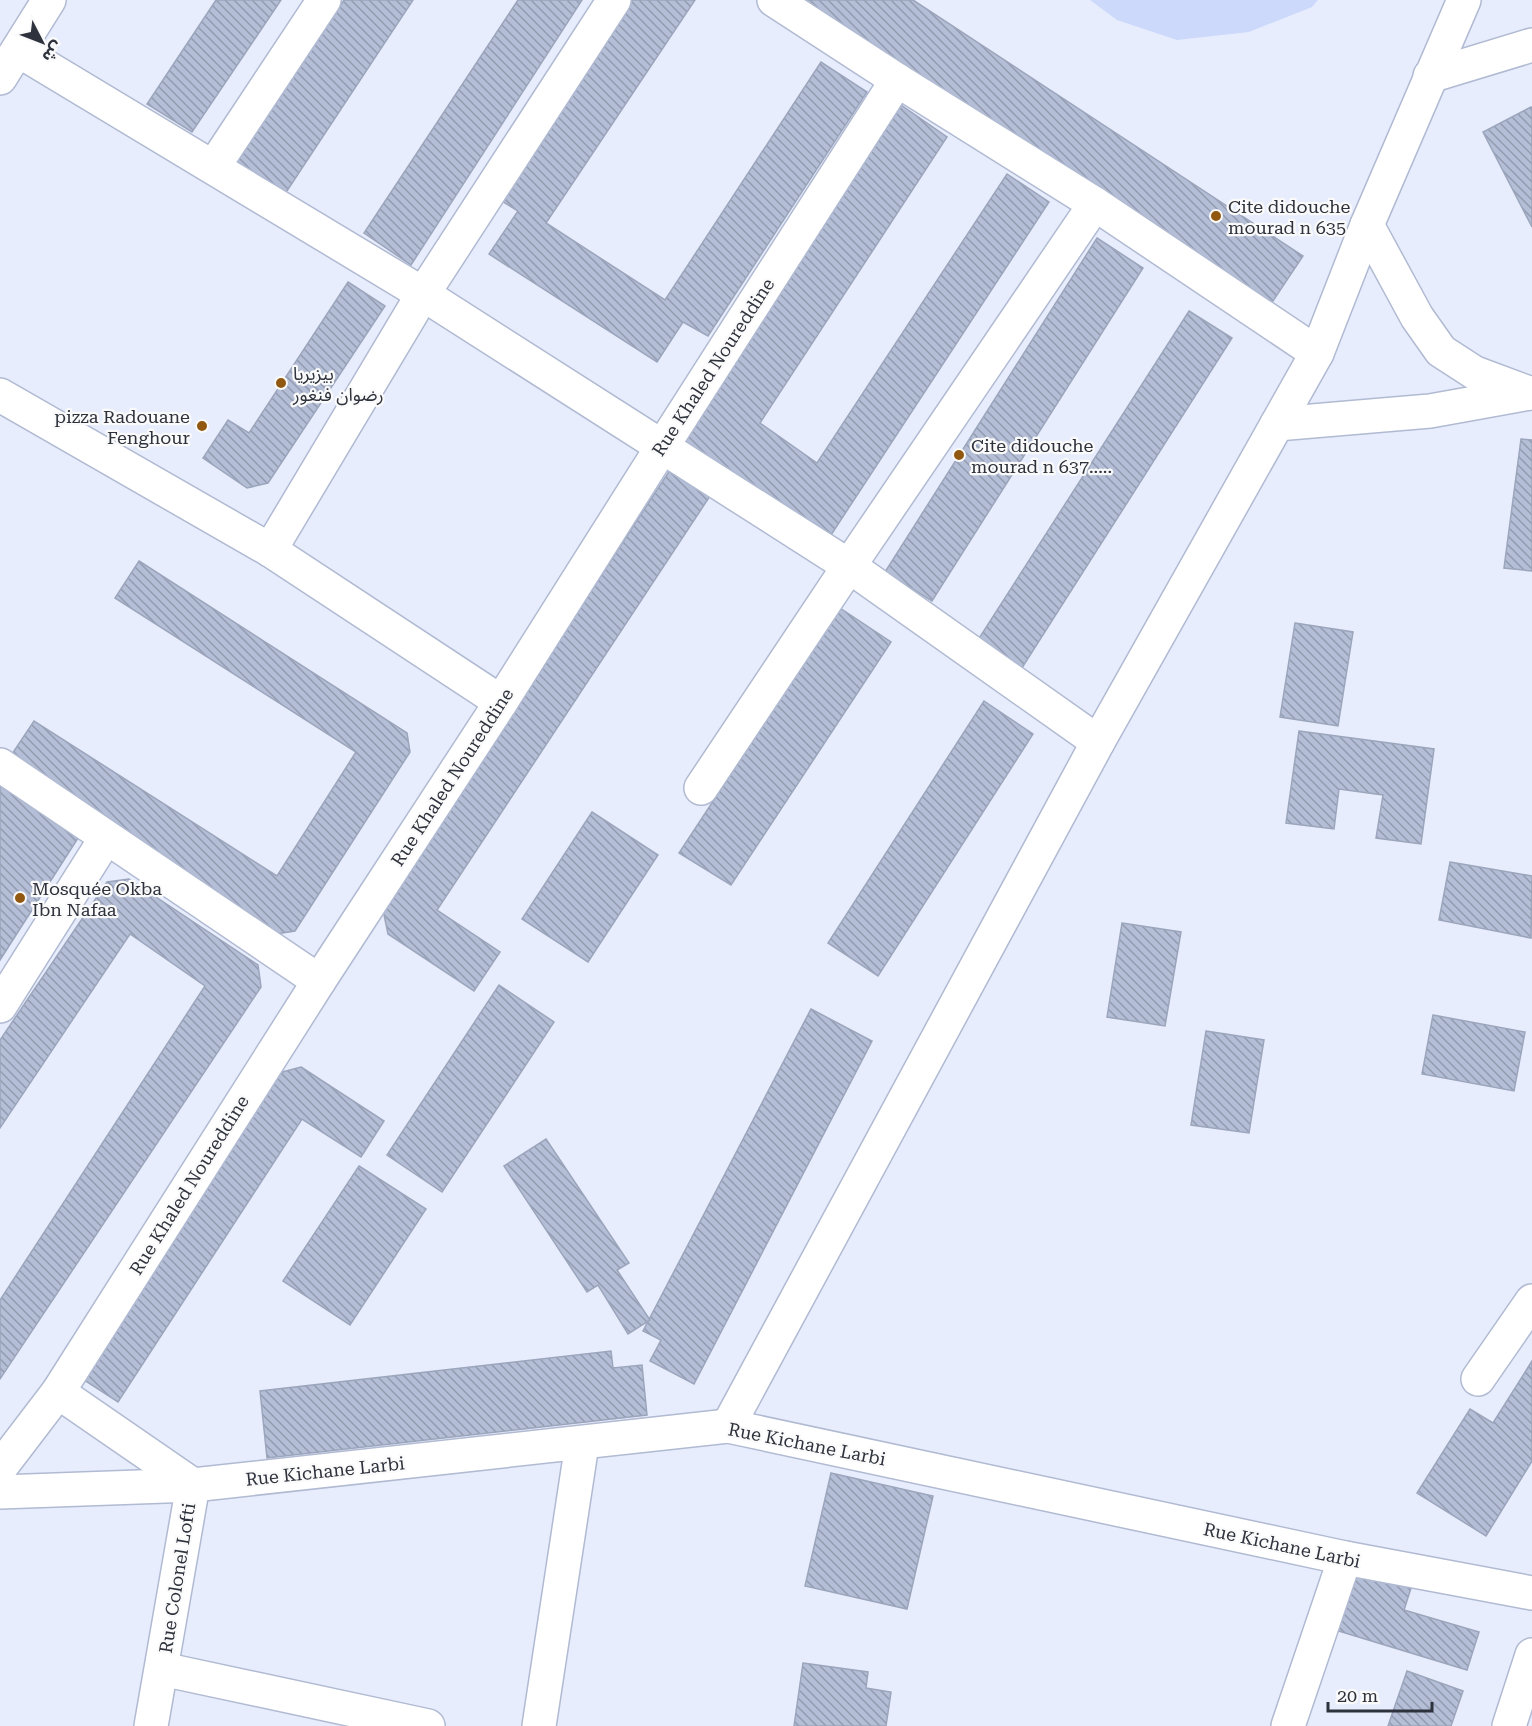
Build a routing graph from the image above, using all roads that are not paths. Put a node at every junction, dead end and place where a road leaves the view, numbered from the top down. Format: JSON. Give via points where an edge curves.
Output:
{"nodes":[{"id":1,"x":49,"y":0,"type":"edge"},
{"id":2,"x":324,"y":0,"type":"edge"},
{"id":3,"x":614,"y":0,"type":"edge"},
{"id":4,"x":774,"y":0,"type":"edge"},
{"id":5,"x":1464,"y":0,"type":"edge"},
{"id":6,"x":1532,"y":45,"type":"edge"},
{"id":7,"x":18,"y":50,"type":"junction"},
{"id":8,"x":1430,"y":76,"type":"junction"},
{"id":9,"x":0,"y":78,"type":"edge"},
{"id":10,"x":897,"y":80,"type":"junction"},
{"id":11,"x":214,"y":166,"type":"junction"},
{"id":12,"x":1095,"y":204,"type":"junction"},
{"id":13,"x":1367,"y":225,"type":"junction"},
{"id":14,"x":423,"y":294,"type":"junction"},
{"id":15,"x":1317,"y":353,"type":"junction"},
{"id":16,"x":1531,"y":394,"type":"edge"},
{"id":17,"x":0,"y":395,"type":"edge"},
{"id":18,"x":1277,"y":424,"type":"junction"},
{"id":19,"x":662,"y":447,"type":"junction"},
{"id":20,"x":270,"y":550,"type":"junction"},
{"id":21,"x":849,"y":566,"type":"junction"},
{"id":22,"x":501,"y":702,"type":"junction"},
{"id":23,"x":1098,"y":742,"type":"junction"},
{"id":24,"x":0,"y":765,"type":"edge"},
{"id":25,"x":701,"y":788,"type":"dead end"},
{"id":26,"x":106,"y":838,"type":"junction"},
{"id":27,"x":319,"y":981,"type":"junction"},
{"id":28,"x":0,"y":1006,"type":"edge"},
{"id":29,"x":1532,"y":1301,"type":"edge"},
{"id":30,"x":1478,"y":1379,"type":"dead end"},
{"id":31,"x":58,"y":1392,"type":"junction"},
{"id":32,"x":728,"y":1426,"type":"junction"},
{"id":33,"x":10,"y":1436,"type":"edge"},
{"id":34,"x":582,"y":1444,"type":"junction"},
{"id":35,"x":0,"y":1468,"type":"edge"},
{"id":36,"x":193,"y":1485,"type":"junction"},
{"id":37,"x":0,"y":1492,"type":"edge"},
{"id":38,"x":1345,"y":1558,"type":"junction"},
{"id":39,"x":1532,"y":1593,"type":"edge"},
{"id":40,"x":1532,"y":1655,"type":"edge"},
{"id":41,"x":162,"y":1669,"type":"junction"},
{"id":42,"x":151,"y":1726,"type":"edge"},
{"id":43,"x":428,"y":1726,"type":"edge"},
{"id":44,"x":539,"y":1726,"type":"edge"},
{"id":45,"x":1288,"y":1726,"type":"edge"},
{"id":46,"x":1509,"y":1726,"type":"edge"}],
"edges":[{"from":1,"to":7,"type":"street"},
{"from":2,"to":11,"type":"street"},
{"from":3,"to":14,"type":"street"},
{"from":4,"to":10,"type":"street"},
{"from":5,"to":8,"type":"street"},
{"from":6,"to":8,"type":"street"},
{"from":7,"to":9,"type":"street"},
{"from":7,"to":11,"type":"street"},
{"from":8,"to":13,"type":"street"},
{"from":10,"to":12,"type":"street"},
{"from":10,"to":19,"type":"street","name":"Rue Khaled Noureddine"},
{"from":11,"to":14,"type":"street"},
{"from":12,"to":15,"type":"street"},
{"from":12,"to":21,"type":"street"},
{"from":13,"to":15,"type":"street"},
{"from":13,"to":16,"type":"street","via":[[1417,317],[1441,351],[1475,373]]},
{"from":14,"to":19,"type":"street"},
{"from":14,"to":20,"type":"street"},
{"from":15,"to":18,"type":"street"},
{"from":16,"to":18,"type":"street","via":[[1430,411]]},
{"from":17,"to":20,"type":"street"},
{"from":18,"to":23,"type":"street"},
{"from":19,"to":21,"type":"street"},
{"from":19,"to":22,"type":"street","name":"Rue Khaled Noureddine"},
{"from":20,"to":22,"type":"street"},
{"from":21,"to":23,"type":"street"},
{"from":21,"to":25,"type":"street"},
{"from":22,"to":27,"type":"street","name":"Rue Khaled Noureddine"},
{"from":23,"to":32,"type":"street"},
{"from":24,"to":26,"type":"street"},
{"from":26,"to":27,"type":"street"},
{"from":26,"to":28,"type":"street"},
{"from":27,"to":31,"type":"street","name":"Rue Khaled Noureddine"},
{"from":29,"to":30,"type":"street"},
{"from":31,"to":33,"type":"street","name":"Rue Khaled Noureddine"},
{"from":31,"to":36,"type":"street","name":"Rue Colonel Lofti"},
{"from":32,"to":34,"type":"street","name":"Rue Kichane Larbi"},
{"from":32,"to":38,"type":"street","name":"Rue Kichane Larbi"},
{"from":33,"to":35,"type":"street","name":"Rue Khaled Noureddine"},
{"from":34,"to":36,"type":"street","name":"Rue Kichane Larbi"},
{"from":34,"to":44,"type":"street"},
{"from":36,"to":37,"type":"street","name":"Rue Kichane Larbi"},
{"from":36,"to":41,"type":"street","name":"Rue Colonel Lofti"},
{"from":38,"to":39,"type":"street","name":"Rue Kichane Larbi"},
{"from":38,"to":45,"type":"street"},
{"from":40,"to":46,"type":"street"},
{"from":41,"to":42,"type":"street","name":"Rue Colonel Lofti"},
{"from":41,"to":43,"type":"street"}]}
